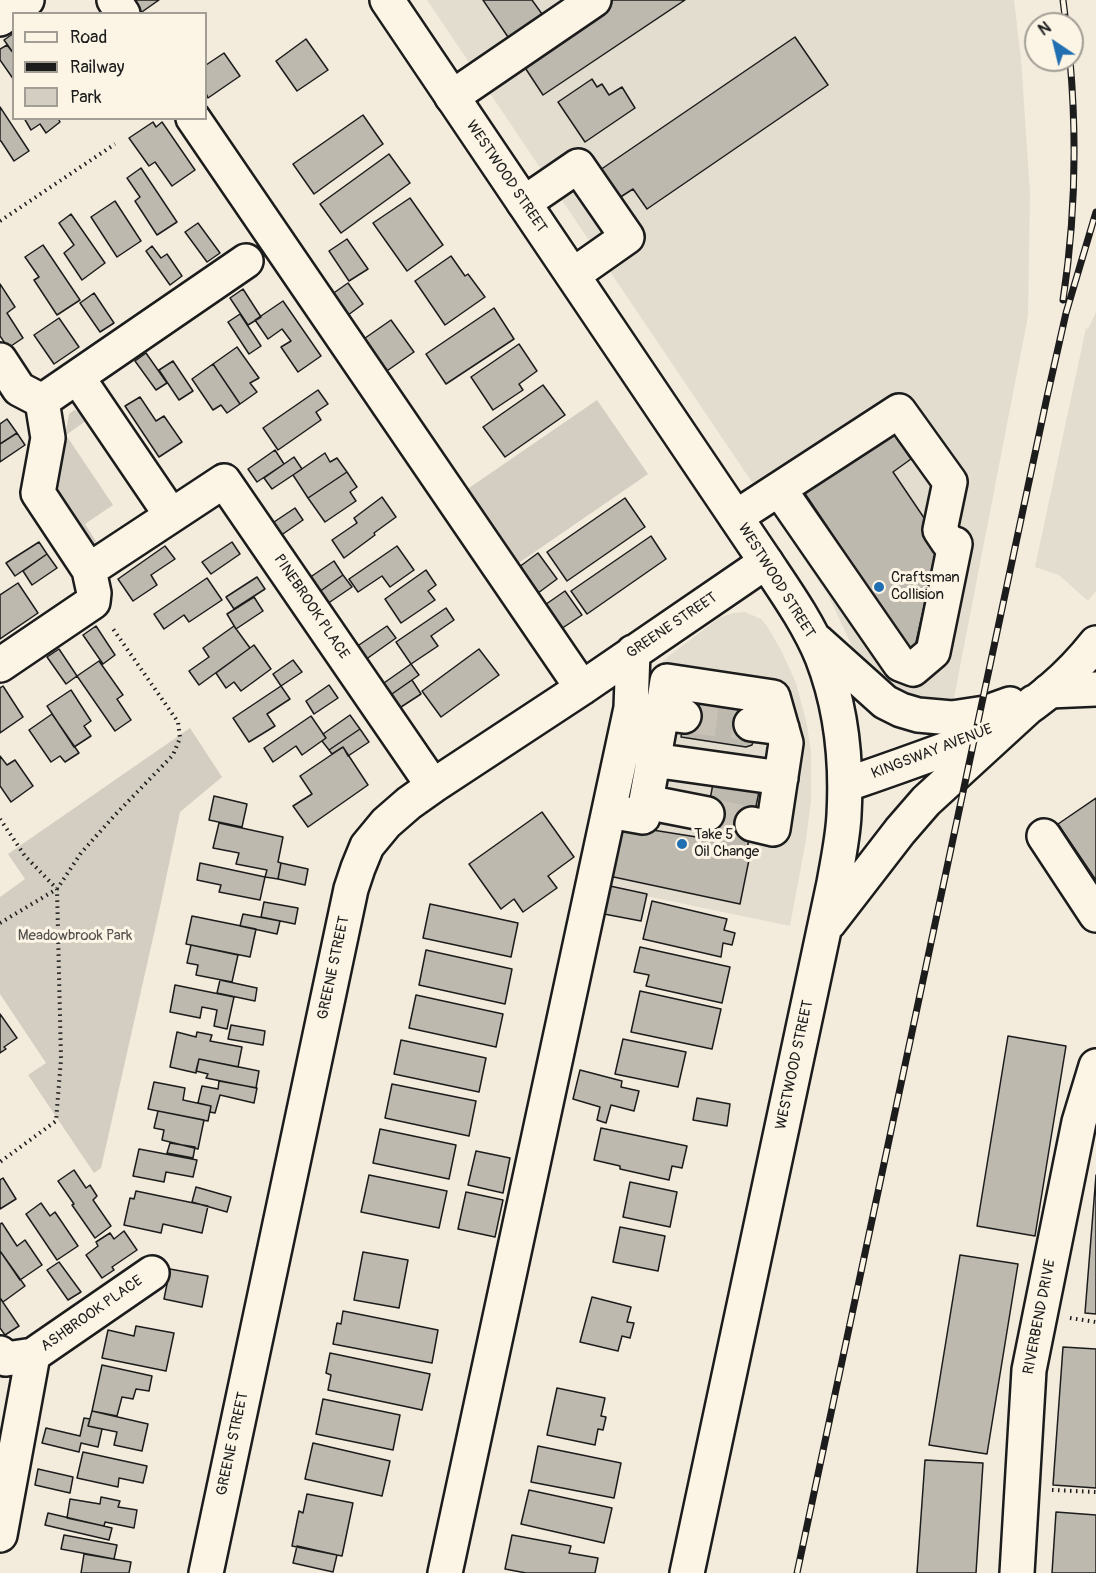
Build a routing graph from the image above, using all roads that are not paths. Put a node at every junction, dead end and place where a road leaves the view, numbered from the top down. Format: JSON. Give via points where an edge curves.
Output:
{"nodes":[{"id":1,"x":27,"y":0,"type":"edge"},
{"id":2,"x":387,"y":0,"type":"edge"},
{"id":3,"x":594,"y":0,"type":"edge"},
{"id":4,"x":552,"y":12,"type":"edge"},
{"id":5,"x":0,"y":19,"type":"edge"},
{"id":6,"x":452,"y":97,"type":"junction"},
{"id":7,"x":194,"y":120,"type":"edge"},
{"id":8,"x":524,"y":203,"type":"junction"},
{"id":9,"x":246,"y":261,"type":"dead end"},
{"id":10,"x":573,"y":275,"type":"junction"},
{"id":11,"x":0,"y":360,"type":"edge"},
{"id":12,"x":78,"y":378,"type":"junction"},
{"id":13,"x":42,"y":401,"type":"junction"},
{"id":14,"x":779,"y":489,"type":"junction"},
{"id":15,"x":171,"y":515,"type":"junction"},
{"id":16,"x":736,"y":517,"type":"junction"},
{"id":17,"x":766,"y":562,"type":"junction"},
{"id":18,"x":89,"y":570,"type":"junction"},
{"id":19,"x":812,"y":637,"type":"junction"},
{"id":20,"x":1096,"y":643,"type":"edge"},
{"id":21,"x":633,"y":652,"type":"junction"},
{"id":22,"x":0,"y":665,"type":"edge"},
{"id":23,"x":582,"y":688,"type":"junction"},
{"id":24,"x":1096,"y":689,"type":"edge"},
{"id":25,"x":1048,"y":691,"type":"junction"},
{"id":26,"x":659,"y":712,"type":"junction"},
{"id":27,"x":653,"y":760,"type":"junction"},
{"id":28,"x":781,"y":778,"type":"junction"},
{"id":29,"x":845,"y":785,"type":"junction"},
{"id":30,"x":433,"y":786,"type":"junction"},
{"id":31,"x":646,"y":802,"type":"junction"},
{"id":32,"x":609,"y":811,"type":"junction"},
{"id":33,"x":707,"y":814,"type":"tunnel mouth"},
{"id":34,"x":752,"y":824,"type":"tunnel mouth"},
{"id":35,"x":1044,"y":836,"type":"dead end"},
{"id":36,"x":1096,"y":915,"type":"edge"},
{"id":37,"x":824,"y":929,"type":"junction"},
{"id":38,"x":1096,"y":1066,"type":"edge"},
{"id":39,"x":152,"y":1273,"type":"dead end"},
{"id":40,"x":0,"y":1353,"type":"edge"},
{"id":41,"x":33,"y":1355,"type":"junction"},
{"id":42,"x":1,"y":1525,"type":"edge"},
{"id":43,"x":206,"y":1573,"type":"edge"},
{"id":44,"x":445,"y":1573,"type":"edge"},
{"id":45,"x":687,"y":1573,"type":"edge"},
{"id":46,"x":1017,"y":1573,"type":"edge"}],
"edges":[{"from":1,"to":5,"type":"street"},
{"from":2,"to":6,"type":"street","name":"WESTWOOD STREET"},
{"from":3,"to":4,"type":"street"},
{"from":4,"to":6,"type":"street"},
{"from":6,"to":8,"type":"street","name":"WESTWOOD STREET"},
{"from":7,"to":23,"type":"street"},
{"from":8,"to":10,"type":"street","name":"WESTWOOD STREET"},
{"from":8,"to":10,"type":"street","via":[[578,166],[627,237]]},
{"from":9,"to":12,"type":"street"},
{"from":10,"to":16,"type":"street","name":"WESTWOOD STREET"},
{"from":11,"to":13,"type":"street","via":[[19,389]]},
{"from":12,"to":13,"type":"street"},
{"from":12,"to":15,"type":"street"},
{"from":13,"to":18,"type":"street","via":[[48,438],[38,494]]},
{"from":14,"to":14,"type":"street","via":[[899,411],[950,482],[940,530],[948,542],[955,544],[933,652],[913,669],[900,664]]},
{"from":14,"to":16,"type":"street"},
{"from":15,"to":18,"type":"street","name":"PINEBROOK PLACE"},
{"from":15,"to":30,"type":"street","name":"PINEBROOK PLACE","via":[[224,481]]},
{"from":16,"to":17,"type":"street","name":"WESTWOOD STREET"},
{"from":17,"to":19,"type":"street","name":"WESTWOOD STREET"},
{"from":17,"to":21,"type":"street","name":"GREENE STREET"},
{"from":18,"to":22,"type":"street","via":[[93,602]]},
{"from":19,"to":25,"type":"street","via":[[885,702],[918,715],[952,718],[985,713]]},
{"from":19,"to":29,"type":"street","name":"WESTWOOD STREET","via":[[822,656],[836,705]]},
{"from":20,"to":25,"type":"street","name":"KINGSWAY AVENUE"},
{"from":21,"to":23,"type":"street","name":"GREENE STREET"},
{"from":21,"to":26,"type":"street"},
{"from":23,"to":30,"type":"street","name":"GREENE STREET"},
{"from":24,"to":25,"type":"street"},
{"from":25,"to":29,"type":"street","name":"KINGSWAY AVENUE","via":[[982,735]]},
{"from":25,"to":37,"type":"street","via":[[926,801]]},
{"from":26,"to":27,"type":"street"},
{"from":26,"to":28,"type":"street","via":[[667,681],[772,697],[766,726],[786,743]]},
{"from":26,"to":32,"type":"street"},
{"from":27,"to":28,"type":"street"},
{"from":27,"to":31,"type":"street"},
{"from":28,"to":34,"type":"street","via":[[773,829]]},
{"from":29,"to":37,"type":"street","name":"WESTWOOD STREET","via":[[840,849]]},
{"from":30,"to":43,"type":"street","name":"GREENE STREET","via":[[386,823],[368,846],[351,889]]},
{"from":31,"to":32,"type":"street","via":[[643,817]]},
{"from":31,"to":33,"type":"street"},
{"from":32,"to":44,"type":"street"},
{"from":35,"to":36,"type":"street"},
{"from":37,"to":45,"type":"street","name":"WESTWOOD STREET"},
{"from":38,"to":46,"type":"street","name":"RIVERBEND DRIVE","via":[[1079,1122],[1029,1370]]},
{"from":39,"to":41,"type":"street","name":"ASHBROOK PLACE"},
{"from":40,"to":41,"type":"street","name":"ASHBROOK PLACE","via":[[6,1359]]},
{"from":41,"to":42,"type":"street","name":"ASHBROOK PLACE"}]}
